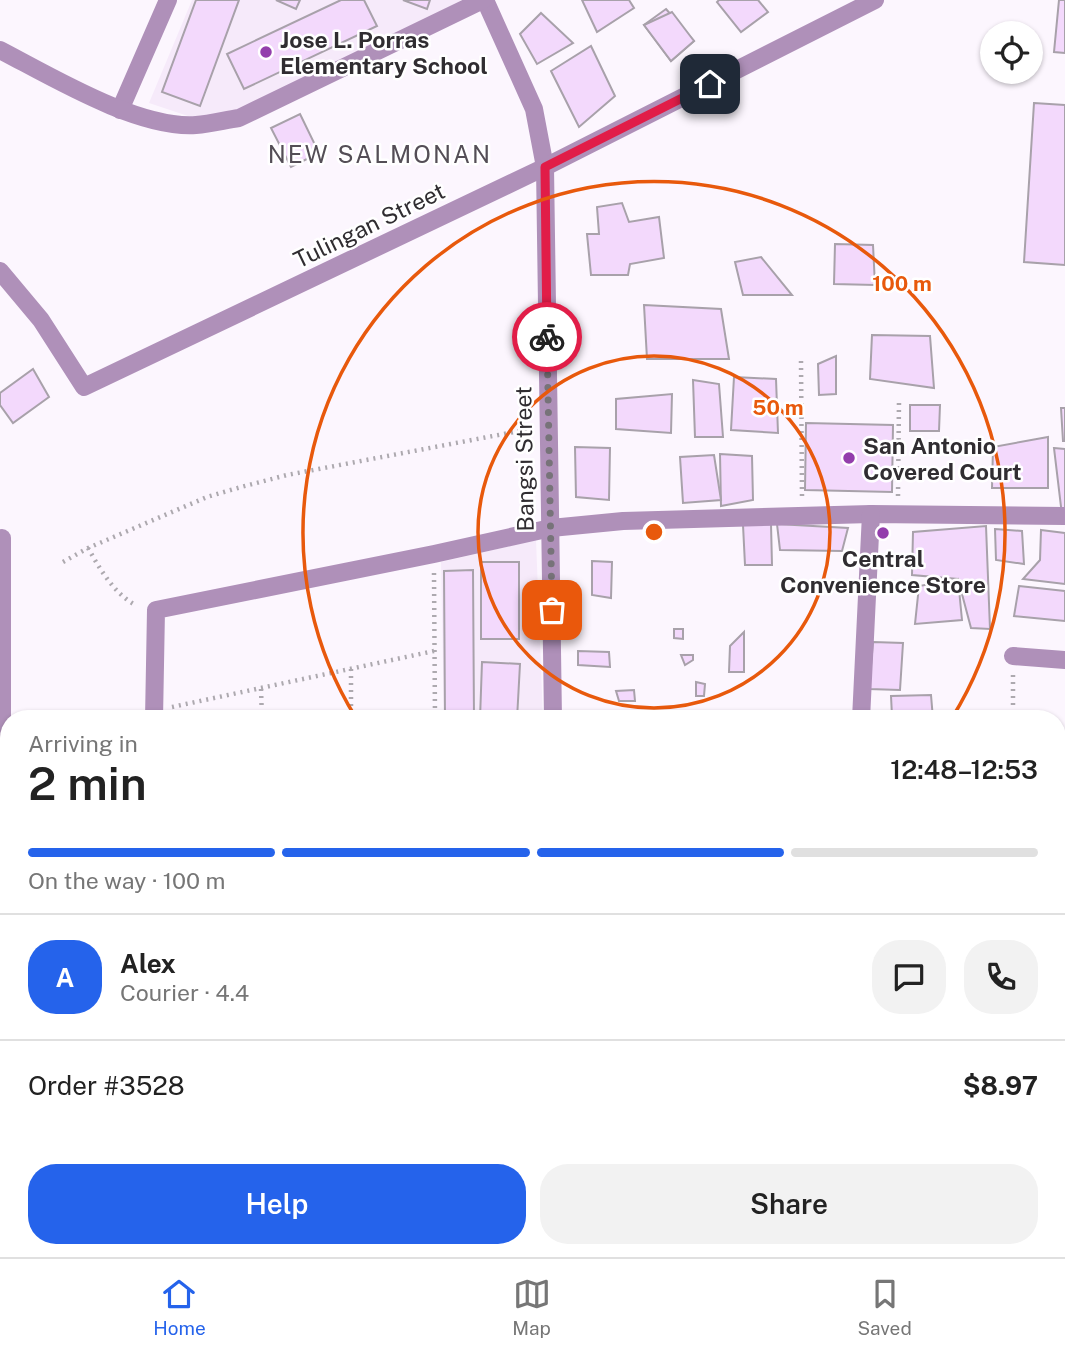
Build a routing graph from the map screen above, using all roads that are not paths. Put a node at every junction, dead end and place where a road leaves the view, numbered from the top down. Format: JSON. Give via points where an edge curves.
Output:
{"nodes":[{"id":1,"x":168,"y":0,"type":"edge"},
{"id":2,"x":484,"y":0,"type":"edge"},
{"id":3,"x":875,"y":0,"type":"edge"},
{"id":4,"x":0,"y":50,"type":"edge"},
{"id":5,"x":120,"y":110,"type":"junction"},
{"id":6,"x":545,"y":167,"type":"junction"},
{"id":7,"x":0,"y":271,"type":"edge"},
{"id":8,"x":871,"y":514,"type":"junction"},
{"id":9,"x":1065,"y":516,"type":"edge"},
{"id":10,"x":551,"y":527,"type":"junction"},
{"id":11,"x":2,"y":538,"type":"dead end"},
{"id":12,"x":1013,"y":656,"type":"road end"},
{"id":13,"x":1065,"y":660,"type":"edge"},
{"id":14,"x":3,"y":710,"type":"edge"},
{"id":15,"x":154,"y":710,"type":"edge"},
{"id":16,"x":553,"y":710,"type":"edge"},
{"id":17,"x":861,"y":710,"type":"edge"}],
"edges":[{"from":1,"to":5,"type":"street"},
{"from":2,"to":5,"type":"street","via":[[239,118],[176,124]]},
{"from":2,"to":6,"type":"street","name":"Bangsi Street","via":[[534,109]]},
{"from":3,"to":6,"type":"street","name":"Tulingan Street"},
{"from":4,"to":5,"type":"street"},
{"from":6,"to":7,"type":"street","name":"Tulingan Street","via":[[84,387],[41,320]]},
{"from":6,"to":10,"type":"street","name":"Bangsi Street"},
{"from":8,"to":9,"type":"street"},
{"from":8,"to":10,"type":"street"},
{"from":8,"to":17,"type":"street"},
{"from":10,"to":15,"type":"street","via":[[156,610]]},
{"from":10,"to":16,"type":"street","name":"Bangsi Street"},
{"from":11,"to":14,"type":"street"},
{"from":12,"to":13,"type":"street"}]}
